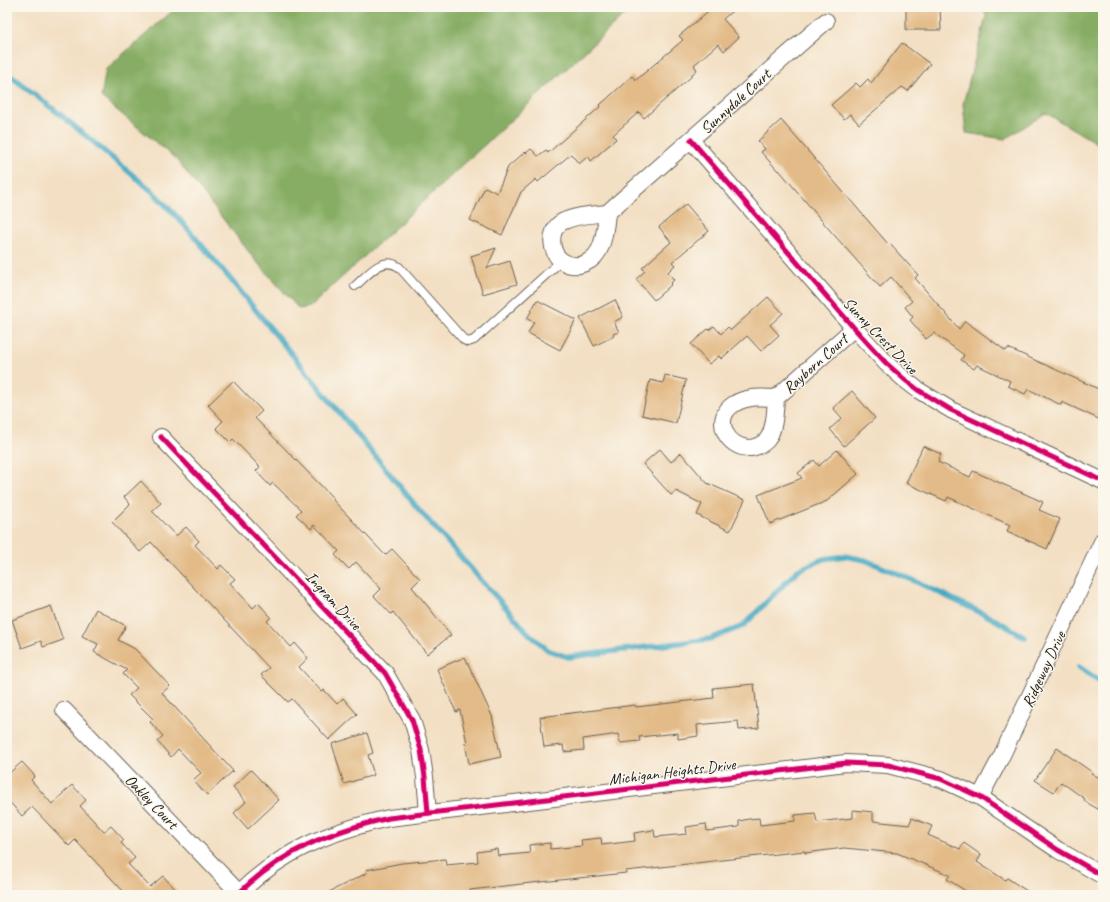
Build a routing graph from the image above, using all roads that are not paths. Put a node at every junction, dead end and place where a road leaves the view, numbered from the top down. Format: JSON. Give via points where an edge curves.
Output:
{"nodes":[{"id":1,"x":826,"y":21,"type":"dead end"},
{"id":2,"x":691,"y":140,"type":"junction"},
{"id":3,"x":607,"y":213,"type":"junction"},
{"id":4,"x":561,"y":261,"type":"junction"},
{"id":5,"x":355,"y":286,"type":"dead end"},
{"id":6,"x":854,"y":328,"type":"junction"},
{"id":7,"x":776,"y":398,"type":"dead end"},
{"id":8,"x":161,"y":437,"type":"dead end"},
{"id":9,"x":1103,"y":481,"type":"edge"},
{"id":10,"x":1103,"y":540,"type":"edge"},
{"id":11,"x":64,"y":710,"type":"dead end"},
{"id":12,"x":980,"y":797,"type":"junction"},
{"id":13,"x":428,"y":813,"type":"junction"},
{"id":14,"x":1103,"y":876,"type":"edge"},
{"id":15,"x":238,"y":894,"type":"edge"}],
"edges":[{"from":1,"to":2,"type":"street","name":"Sunnydale Court"},
{"from":2,"to":3,"type":"street","name":"Sunnydale Court"},
{"from":2,"to":6,"type":"street","name":"Sunny Crest Drive"},
{"from":3,"to":4,"type":"street","via":[[605,232],[596,256],[580,266]]},
{"from":3,"to":4,"type":"street","via":[[572,218],[557,226],[552,235],[552,245]]},
{"from":4,"to":5,"type":"lane","via":[[474,340],[468,342],[393,263],[380,264]]},
{"from":6,"to":7,"type":"street","name":"Rayborn Court"},
{"from":6,"to":9,"type":"street","name":"Sunny Crest Drive","via":[[896,372],[918,390],[972,420]]},
{"from":8,"to":13,"type":"street","name":"Ingram Drive","via":[[385,673],[412,720],[421,750]]},
{"from":10,"to":12,"type":"street","name":"Ridgeway Drive"},
{"from":11,"to":15,"type":"street","name":"Oakley Court"},
{"from":12,"to":13,"type":"street","name":"Michigan Heights Drive","via":[[941,779],[888,765],[846,763]]},
{"from":12,"to":14,"type":"street","name":"Michigan Heights Drive","via":[[1058,850]]},
{"from":13,"to":15,"type":"street","name":"Michigan Heights Drive","via":[[360,824],[319,838],[270,867]]}]}
